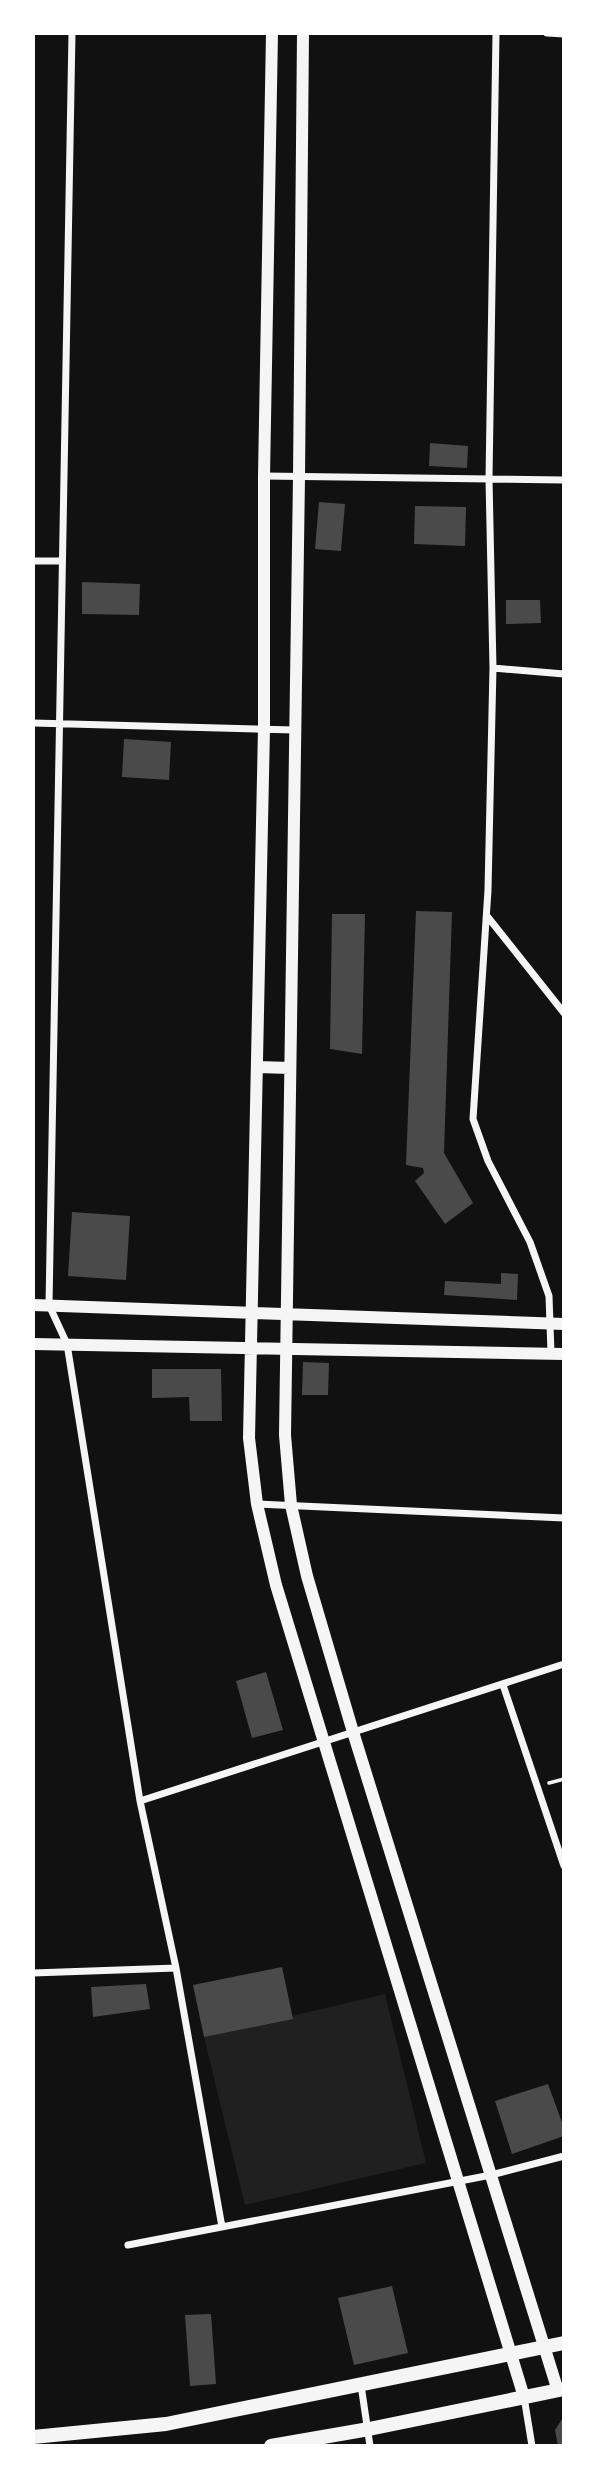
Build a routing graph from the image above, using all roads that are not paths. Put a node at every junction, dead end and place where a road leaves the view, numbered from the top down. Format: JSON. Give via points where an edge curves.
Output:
{"nodes":[{"id":1,"x":72,"y":33,"type":"edge"},
{"id":2,"x":272,"y":33,"type":"edge"},
{"id":3,"x":303,"y":33,"type":"edge"},
{"id":4,"x":496,"y":33,"type":"edge"},
{"id":5,"x":547,"y":33,"type":"edge"},
{"id":6,"x":564,"y":34,"type":"edge"},
{"id":7,"x":264,"y":476,"type":"junction"},
{"id":8,"x":299,"y":477,"type":"junction"},
{"id":9,"x":489,"y":479,"type":"junction"},
{"id":10,"x":564,"y":480,"type":"edge"},
{"id":11,"x":33,"y":561,"type":"edge"},
{"id":12,"x":61,"y":561,"type":"junction"},
{"id":13,"x":493,"y":668,"type":"junction"},
{"id":14,"x":564,"y":674,"type":"edge"},
{"id":15,"x":33,"y":723,"type":"edge"},
{"id":16,"x":61,"y":724,"type":"junction"},
{"id":17,"x":264,"y":729,"type":"junction"},
{"id":18,"x":295,"y":730,"type":"junction"},
{"id":19,"x":487,"y":916,"type":"junction"},
{"id":20,"x":564,"y":1013,"type":"edge"},
{"id":21,"x":257,"y":1067,"type":"junction"},
{"id":22,"x":290,"y":1068,"type":"junction"},
{"id":23,"x":33,"y":1305,"type":"edge"},
{"id":24,"x":49,"y":1305,"type":"junction"},
{"id":25,"x":252,"y":1311,"type":"junction"},
{"id":26,"x":287,"y":1313,"type":"junction"},
{"id":27,"x":549,"y":1324,"type":"junction"},
{"id":28,"x":564,"y":1324,"type":"edge"},
{"id":29,"x":33,"y":1344,"type":"edge"},
{"id":30,"x":67,"y":1344,"type":"junction"},
{"id":31,"x":252,"y":1349,"type":"junction"},
{"id":32,"x":287,"y":1350,"type":"junction"},
{"id":33,"x":557,"y":1353,"type":"edge"},
{"id":34,"x":257,"y":1504,"type":"junction"},
{"id":35,"x":291,"y":1505,"type":"junction"},
{"id":36,"x":564,"y":1518,"type":"edge"},
{"id":37,"x":564,"y":1664,"type":"edge"},
{"id":38,"x":503,"y":1685,"type":"junction"},
{"id":39,"x":353,"y":1732,"type":"junction"},
{"id":40,"x":323,"y":1742,"type":"junction"},
{"id":41,"x":140,"y":1801,"type":"junction"},
{"id":42,"x":564,"y":1866,"type":"edge"},
{"id":43,"x":176,"y":1968,"type":"junction"},
{"id":44,"x":33,"y":1973,"type":"edge"},
{"id":45,"x":564,"y":2156,"type":"edge"},
{"id":46,"x":491,"y":2175,"type":"junction"},
{"id":47,"x":457,"y":2181,"type":"junction"},
{"id":48,"x":222,"y":2227,"type":"junction"},
{"id":49,"x":128,"y":2245,"type":"dead end"},
{"id":50,"x":564,"y":2343,"type":"edge"},
{"id":51,"x":543,"y":2348,"type":"junction"},
{"id":52,"x":511,"y":2354,"type":"junction"},
{"id":53,"x":361,"y":2385,"type":"junction"},
{"id":54,"x":561,"y":2390,"type":"edge"},
{"id":55,"x":524,"y":2397,"type":"junction"},
{"id":56,"x":369,"y":2429,"type":"junction"},
{"id":57,"x":33,"y":2437,"type":"edge"},
{"id":58,"x":271,"y":2446,"type":"edge"},
{"id":59,"x":370,"y":2446,"type":"edge"},
{"id":60,"x":532,"y":2446,"type":"edge"}],
"edges":[{"from":1,"to":12,"type":"street"},
{"from":2,"to":7,"type":"street"},
{"from":3,"to":8,"type":"street"},
{"from":4,"to":9,"type":"street"},
{"from":5,"to":6,"type":"street"},
{"from":7,"to":8,"type":"street"},
{"from":7,"to":17,"type":"street"},
{"from":8,"to":9,"type":"street"},
{"from":8,"to":18,"type":"street"},
{"from":9,"to":10,"type":"street"},
{"from":9,"to":13,"type":"street"},
{"from":11,"to":12,"type":"street"},
{"from":12,"to":16,"type":"street"},
{"from":13,"to":14,"type":"street"},
{"from":13,"to":19,"type":"street"},
{"from":15,"to":16,"type":"street"},
{"from":16,"to":17,"type":"street"},
{"from":16,"to":24,"type":"street"},
{"from":17,"to":18,"type":"street"},
{"from":17,"to":21,"type":"street"},
{"from":18,"to":22,"type":"street"},
{"from":19,"to":20,"type":"street"},
{"from":19,"to":27,"type":"street","via":[[473,1119],[488,1161],[530,1242],[548,1296]]},
{"from":21,"to":22,"type":"street"},
{"from":21,"to":25,"type":"street"},
{"from":22,"to":26,"type":"street"},
{"from":23,"to":24,"type":"street"},
{"from":24,"to":25,"type":"street"},
{"from":24,"to":30,"type":"street"},
{"from":25,"to":26,"type":"street"},
{"from":25,"to":31,"type":"street"},
{"from":26,"to":27,"type":"street"},
{"from":26,"to":32,"type":"street"},
{"from":27,"to":28,"type":"street"},
{"from":27,"to":33,"type":"street"},
{"from":29,"to":30,"type":"street"},
{"from":30,"to":31,"type":"street"},
{"from":30,"to":41,"type":"street"},
{"from":31,"to":32,"type":"street"},
{"from":31,"to":34,"type":"street","via":[[250,1437]]},
{"from":32,"to":33,"type":"street"},
{"from":32,"to":35,"type":"street","via":[[285,1435]]},
{"from":34,"to":35,"type":"street"},
{"from":34,"to":40,"type":"street"},
{"from":35,"to":36,"type":"street"},
{"from":35,"to":39,"type":"street"},
{"from":37,"to":38,"type":"street"},
{"from":38,"to":39,"type":"street"},
{"from":38,"to":42,"type":"street"},
{"from":39,"to":40,"type":"street"},
{"from":39,"to":46,"type":"street"},
{"from":40,"to":41,"type":"street"},
{"from":40,"to":47,"type":"street"},
{"from":41,"to":43,"type":"street"},
{"from":43,"to":44,"type":"street"},
{"from":43,"to":48,"type":"street"},
{"from":45,"to":46,"type":"street"},
{"from":46,"to":47,"type":"street"},
{"from":46,"to":51,"type":"street"},
{"from":47,"to":48,"type":"street"},
{"from":47,"to":52,"type":"street"},
{"from":48,"to":49,"type":"street"},
{"from":50,"to":51,"type":"main road"},
{"from":51,"to":52,"type":"main road"},
{"from":51,"to":54,"type":"street"},
{"from":52,"to":53,"type":"main road"},
{"from":52,"to":55,"type":"street"},
{"from":53,"to":56,"type":"street"},
{"from":53,"to":57,"type":"main road","via":[[166,2424]]},
{"from":54,"to":55,"type":"main road"},
{"from":55,"to":56,"type":"main road"},
{"from":55,"to":60,"type":"street"},
{"from":56,"to":58,"type":"main road"},
{"from":56,"to":59,"type":"street"}]}
